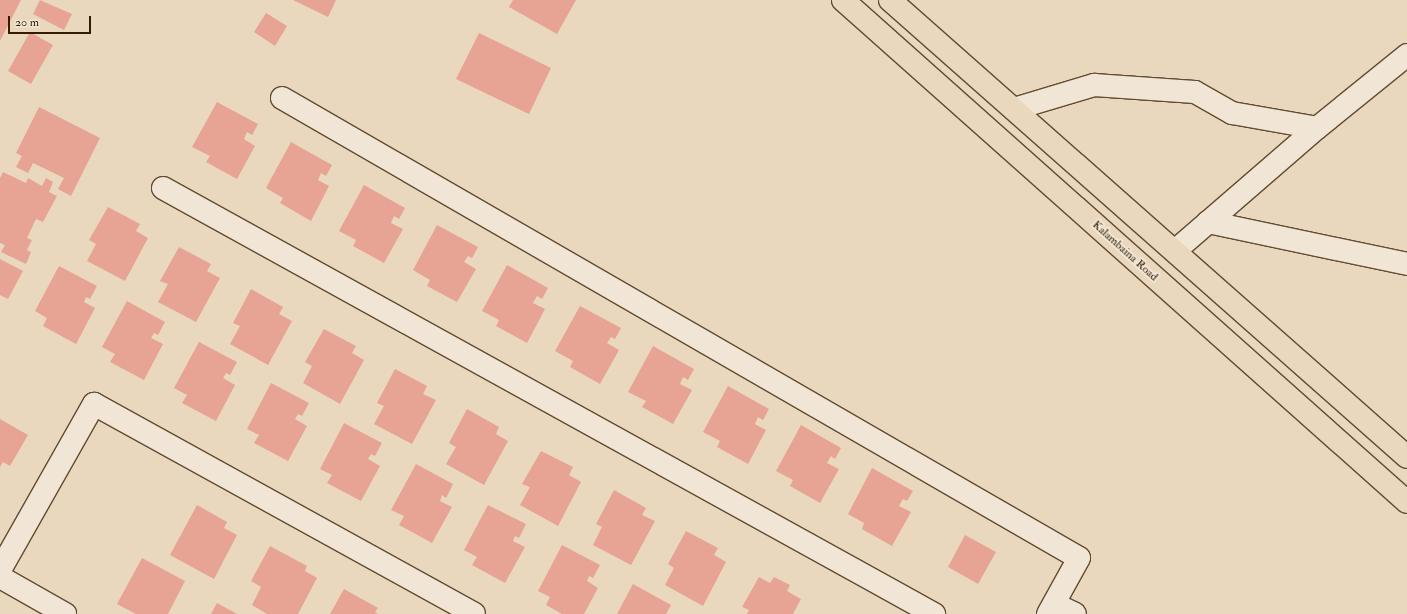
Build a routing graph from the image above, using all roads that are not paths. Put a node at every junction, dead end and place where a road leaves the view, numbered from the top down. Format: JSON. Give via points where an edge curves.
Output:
{"nodes":[{"id":1,"x":843,"y":0,"type":"edge"},
{"id":2,"x":890,"y":0,"type":"edge"},
{"id":3,"x":1407,"y":55,"type":"edge"},
{"id":4,"x":282,"y":98,"type":"dead end"},
{"id":5,"x":1014,"y":109,"type":"junction"},
{"id":6,"x":1317,"y":128,"type":"junction"},
{"id":7,"x":163,"y":188,"type":"dead end"},
{"id":8,"x":1208,"y":222,"type":"junction"},
{"id":9,"x":1176,"y":250,"type":"junction"},
{"id":10,"x":1407,"y":264,"type":"edge"},
{"id":11,"x":1407,"y":457,"type":"edge"},
{"id":12,"x":1407,"y":502,"type":"edge"},
{"id":13,"x":0,"y":570,"type":"edge"},
{"id":14,"x":0,"y":577,"type":"edge"},
{"id":15,"x":1051,"y":609,"type":"edge"},
{"id":16,"x":65,"y":614,"type":"edge"},
{"id":17,"x":474,"y":614,"type":"edge"},
{"id":18,"x":934,"y":614,"type":"edge"},
{"id":19,"x":1075,"y":614,"type":"edge"}],
"edges":[{"from":1,"to":12,"type":"main road","name":"Kalambaina Road"},
{"from":2,"to":5,"type":"main road"},
{"from":3,"to":6,"type":"street"},
{"from":4,"to":15,"type":"street","via":[[1079,558]]},
{"from":5,"to":6,"type":"street","via":[[1094,85],[1196,92],[1232,113]]},
{"from":5,"to":9,"type":"main road"},
{"from":6,"to":8,"type":"street"},
{"from":7,"to":18,"type":"street"},
{"from":8,"to":9,"type":"street"},
{"from":8,"to":10,"type":"street"},
{"from":9,"to":11,"type":"main road"},
{"from":13,"to":17,"type":"street","via":[[94,404]]},
{"from":14,"to":16,"type":"street"},
{"from":15,"to":19,"type":"street"}]}
